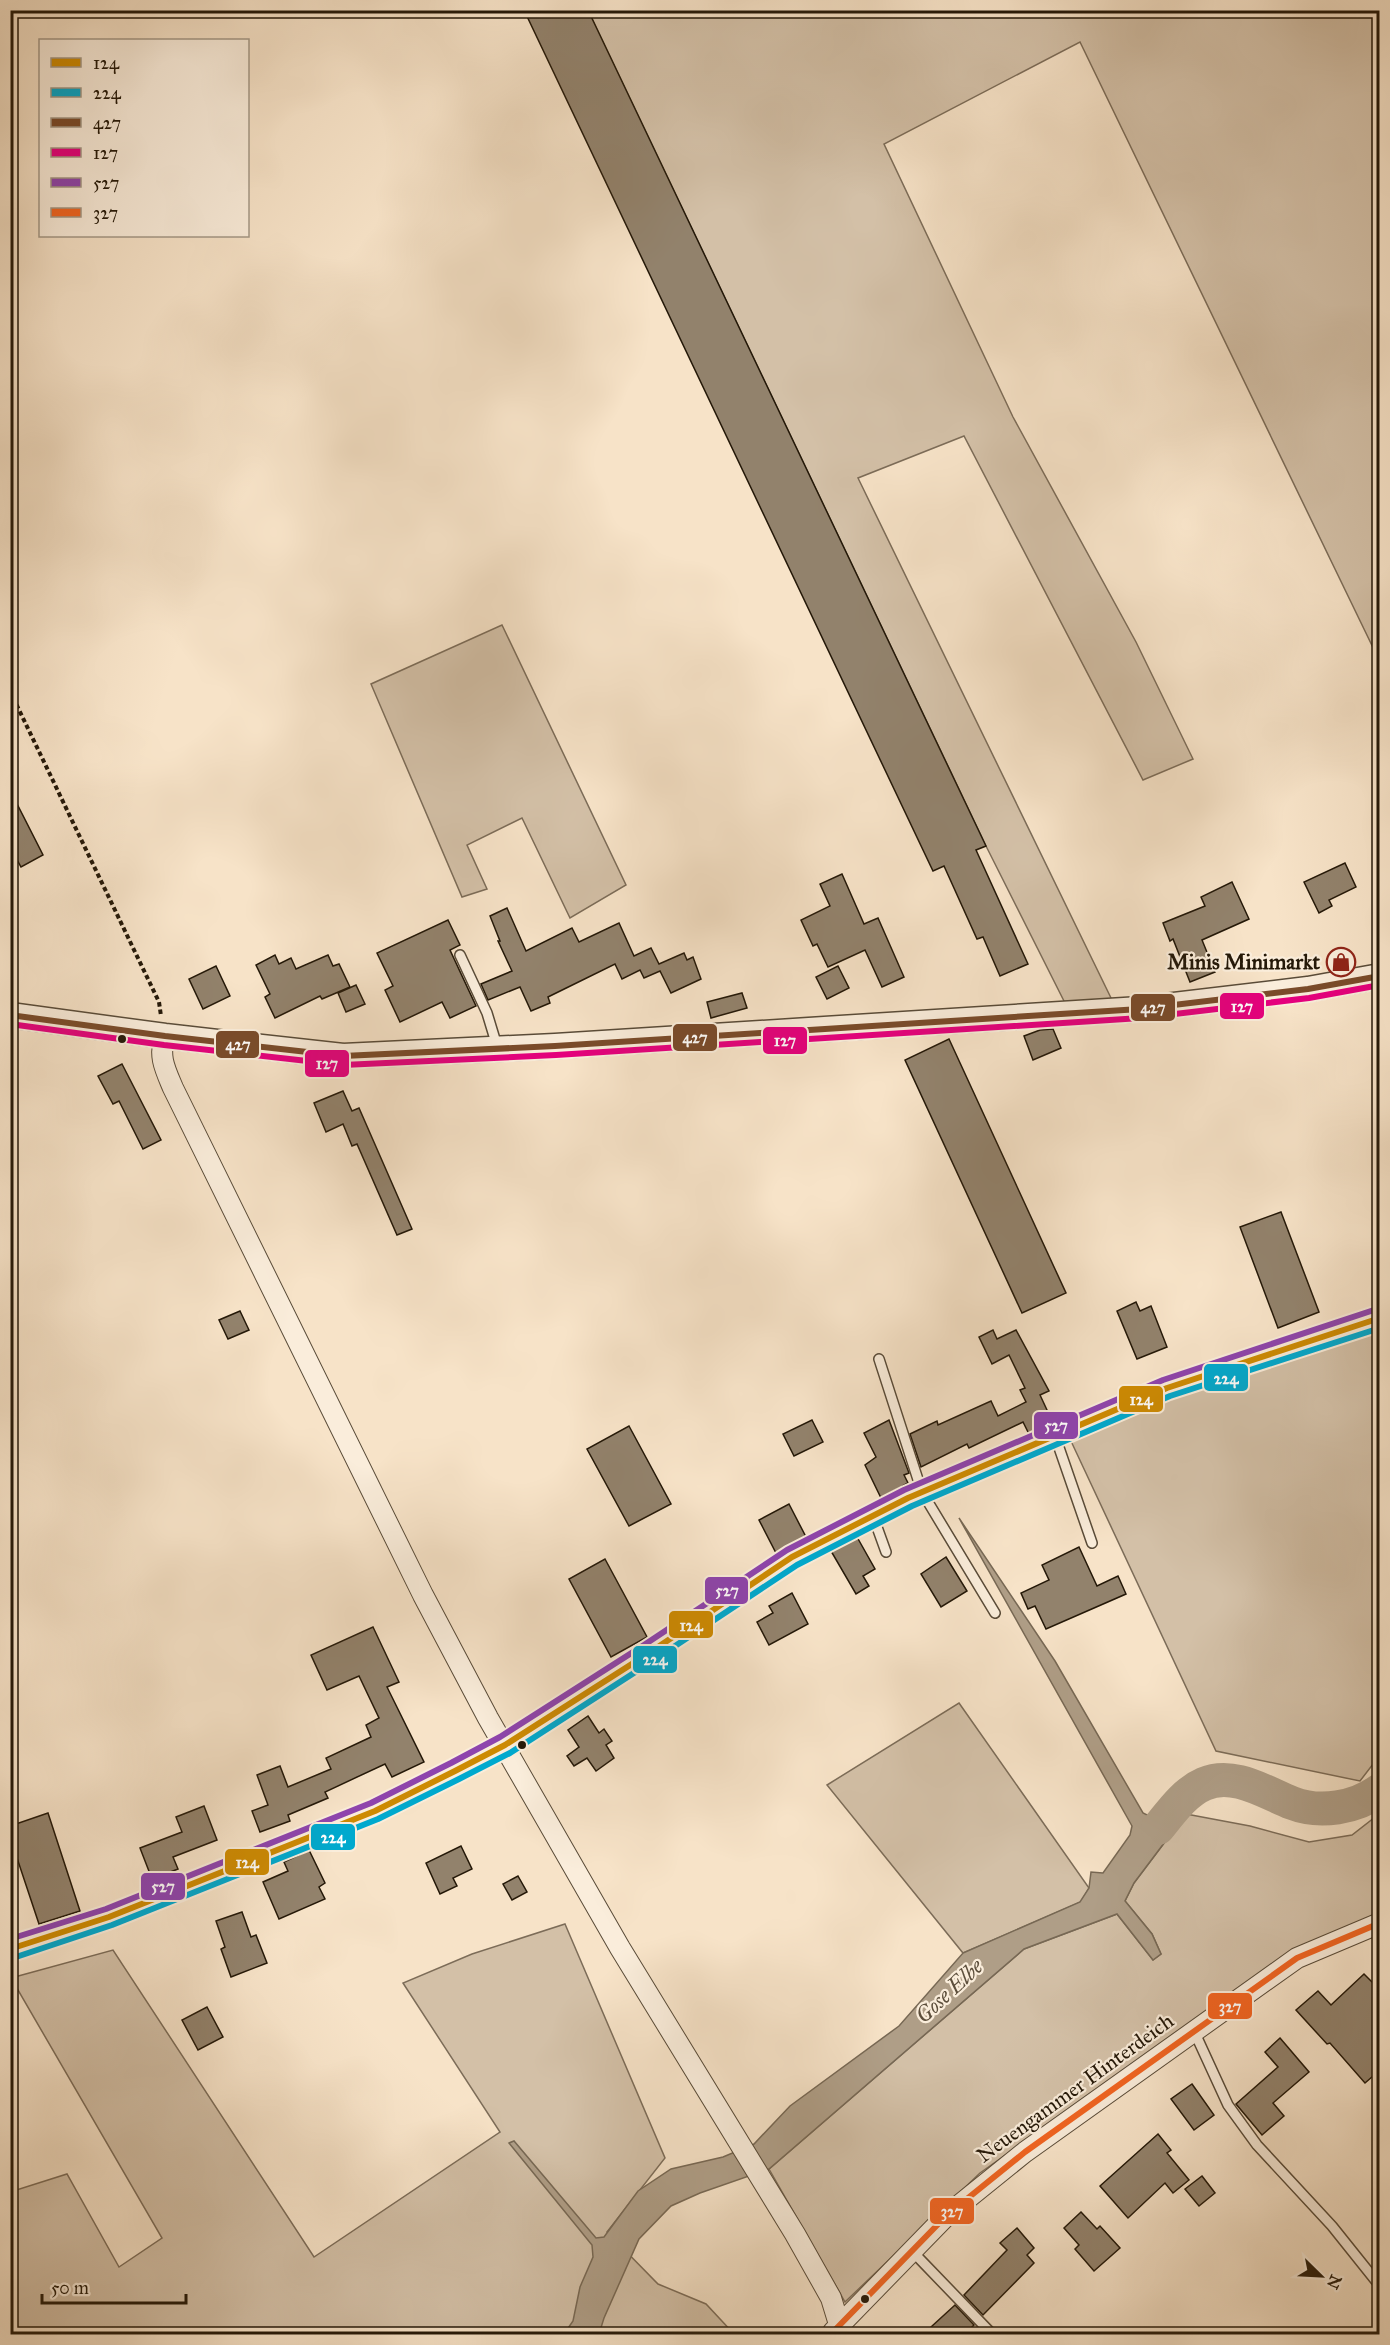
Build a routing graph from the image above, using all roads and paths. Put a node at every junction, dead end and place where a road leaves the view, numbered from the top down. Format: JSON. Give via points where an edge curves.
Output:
{"nodes":[{"id":1,"x":10,"y":691,"type":"edge"},
{"id":2,"x":460,"y":955,"type":"dead end"},
{"id":3,"x":1380,"y":976,"type":"edge"},
{"id":4,"x":10,"y":1015,"type":"edge"},
{"id":5,"x":165,"y":1036,"type":"junction"},
{"id":6,"x":497,"y":1049,"type":"junction"},
{"id":7,"x":1380,"y":1318,"type":"edge"},
{"id":8,"x":879,"y":1359,"type":"dead end"},
{"id":9,"x":1055,"y":1436,"type":"junction"},
{"id":10,"x":922,"y":1492,"type":"junction"},
{"id":11,"x":873,"y":1516,"type":"junction"},
{"id":12,"x":1092,"y":1544,"type":"dead end"},
{"id":13,"x":886,"y":1551,"type":"dead end"},
{"id":14,"x":995,"y":1613,"type":"dead end"},
{"id":15,"x":505,"y":1744,"type":"junction"},
{"id":16,"x":1380,"y":1923,"type":"edge"},
{"id":17,"x":10,"y":1949,"type":"edge"},
{"id":18,"x":1194,"y":2031,"type":"junction"},
{"id":19,"x":912,"y":2251,"type":"junction"},
{"id":20,"x":1380,"y":2286,"type":"edge"},
{"id":21,"x":838,"y":2331,"type":"edge"},
{"id":22,"x":992,"y":2334,"type":"edge"}],
"edges":[{"from":1,"to":5,"type":"path","via":[[159,1002]]},
{"from":2,"to":6,"type":"lane","via":[[487,1013]]},
{"from":3,"to":6,"type":"street","via":[[1308,989],[1140,1009]]},
{"from":4,"to":5,"type":"street"},
{"from":5,"to":6,"type":"street","via":[[343,1056]]},
{"from":5,"to":15,"type":"street","via":[[160,1048],[162,1062],[178,1098],[423,1595]]},
{"from":7,"to":9,"type":"street","via":[[1167,1388]]},
{"from":8,"to":10,"type":"lane"},
{"from":9,"to":10,"type":"street"},
{"from":9,"to":12,"type":"lane"},
{"from":10,"to":11,"type":"street"},
{"from":10,"to":14,"type":"lane"},
{"from":11,"to":13,"type":"lane"},
{"from":11,"to":15,"type":"street","via":[[792,1557]]},
{"from":15,"to":17,"type":"street","via":[[375,1811],[109,1917]]},
{"from":15,"to":21,"type":"street","via":[[620,1948],[820,2278],[831,2298]]},
{"from":16,"to":18,"type":"street","name":"Neuengammer Hinterdeich","via":[[1297,1958]]},
{"from":18,"to":19,"type":"street","name":"Neuengammer Hinterdeich","via":[[1025,2152],[947,2215]]},
{"from":18,"to":20,"type":"lane","via":[[1228,2105],[1251,2137]]},
{"from":19,"to":21,"type":"street","name":"Neuengammer Hinterdeich"},
{"from":19,"to":22,"type":"lane"}]}
